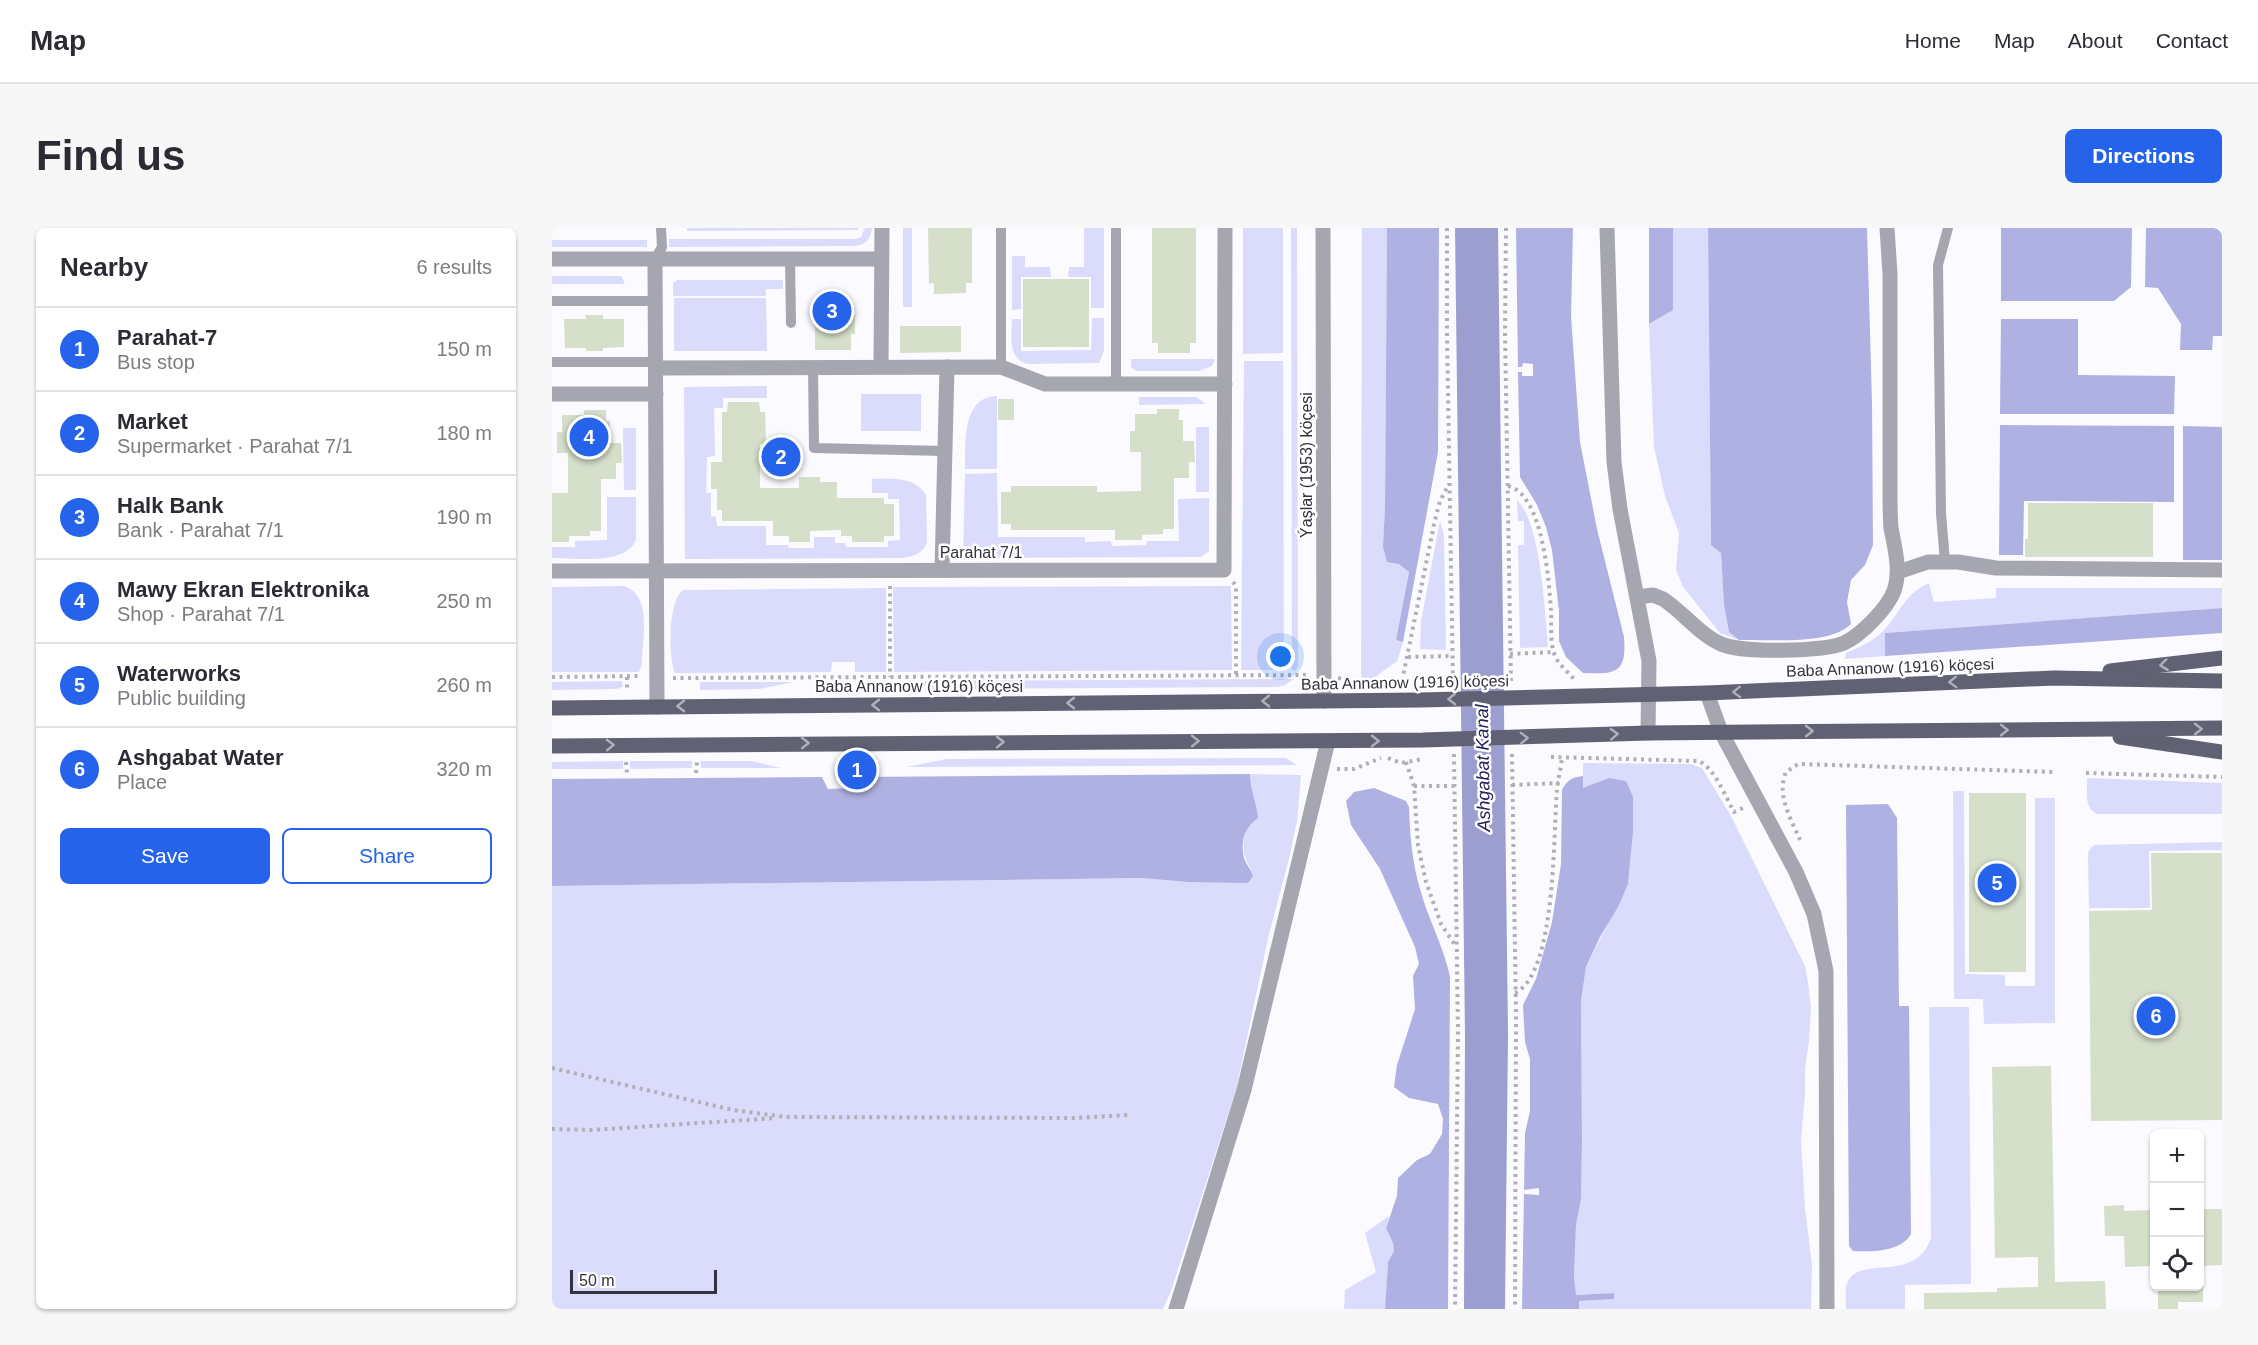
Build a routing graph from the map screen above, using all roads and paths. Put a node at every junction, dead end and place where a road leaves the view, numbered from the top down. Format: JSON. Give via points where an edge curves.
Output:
{"nodes":[{"id":1,"x":661,"y":228,"type":"edge"},
{"id":2,"x":882,"y":228,"type":"edge"},
{"id":3,"x":1001,"y":228,"type":"edge"},
{"id":4,"x":1116,"y":228,"type":"edge"},
{"id":5,"x":1225,"y":228,"type":"edge"},
{"id":6,"x":1323,"y":228,"type":"edge"},
{"id":7,"x":1447,"y":228,"type":"edge"},
{"id":8,"x":1506,"y":228,"type":"edge"},
{"id":9,"x":1607,"y":228,"type":"edge"},
{"id":10,"x":1887,"y":228,"type":"edge"},
{"id":11,"x":1948,"y":228,"type":"edge"},
{"id":12,"x":552,"y":259,"type":"edge"},
{"id":13,"x":655,"y":259,"type":"junction"},
{"id":14,"x":790,"y":259,"type":"junction"},
{"id":15,"x":881,"y":259,"type":"junction"},
{"id":16,"x":552,"y":301,"type":"edge"},
{"id":17,"x":655,"y":301,"type":"junction"},
{"id":18,"x":790,"y":323,"type":"dead end"},
{"id":19,"x":552,"y":362,"type":"edge"},
{"id":20,"x":656,"y":365,"type":"junction"},
{"id":21,"x":947,"y":367,"type":"junction"},
{"id":22,"x":1001,"y":367,"type":"junction"},
{"id":23,"x":813,"y":368,"type":"junction"},
{"id":24,"x":881,"y":368,"type":"junction"},
{"id":25,"x":1116,"y":384,"type":"junction"},
{"id":26,"x":1224,"y":384,"type":"junction"},
{"id":27,"x":656,"y":393,"type":"junction"},
{"id":28,"x":552,"y":394,"type":"edge"},
{"id":29,"x":945,"y":451,"type":"junction"},
{"id":30,"x":1450,"y":484,"type":"junction"},
{"id":31,"x":1508,"y":486,"type":"junction"},
{"id":32,"x":1945,"y":562,"type":"junction"},
{"id":33,"x":942,"y":570,"type":"junction"},
{"id":34,"x":2222,"y":570,"type":"edge"},
{"id":35,"x":552,"y":571,"type":"edge"},
{"id":36,"x":656,"y":571,"type":"junction"},
{"id":37,"x":1898,"y":572,"type":"junction"},
{"id":38,"x":1236,"y":586,"type":"dead end"},
{"id":39,"x":890,"y":588,"type":"dead end"},
{"id":40,"x":1637,"y":597,"type":"junction"},
{"id":41,"x":1554,"y":652,"type":"junction"},
{"id":42,"x":1510,"y":654,"type":"junction"},
{"id":43,"x":1452,"y":656,"type":"junction"},
{"id":44,"x":1408,"y":657,"type":"junction"},
{"id":45,"x":2222,"y":658,"type":"edge"},
{"id":46,"x":1295,"y":674,"type":"dead end"},
{"id":47,"x":1236,"y":675,"type":"junction"},
{"id":48,"x":627,"y":676,"type":"junction"},
{"id":49,"x":638,"y":676,"type":"dead end"},
{"id":50,"x":552,"y":677,"type":"edge"},
{"id":51,"x":890,"y":677,"type":"junction"},
{"id":52,"x":679,"y":678,"type":"dead end"},
{"id":53,"x":696,"y":678,"type":"junction"},
{"id":54,"x":2054,"y":678,"type":"junction"},
{"id":55,"x":1574,"y":679,"type":"dead end"},
{"id":56,"x":1402,"y":681,"type":"dead end"},
{"id":57,"x":2222,"y":681,"type":"edge"},
{"id":58,"x":696,"y":684,"type":"dead end"},
{"id":59,"x":627,"y":686,"type":"dead end"},
{"id":60,"x":1511,"y":690,"type":"dead end"},
{"id":61,"x":1453,"y":692,"type":"dead end"},
{"id":62,"x":1707,"y":693,"type":"junction"},
{"id":63,"x":1647,"y":694,"type":"junction"},
{"id":64,"x":1324,"y":701,"type":"junction"},
{"id":65,"x":657,"y":707,"type":"junction"},
{"id":66,"x":552,"y":708,"type":"edge"},
{"id":67,"x":2222,"y":728,"type":"edge"},
{"id":68,"x":2072,"y":730,"type":"junction"},
{"id":69,"x":1721,"y":732,"type":"junction"},
{"id":70,"x":1648,"y":733,"type":"junction"},
{"id":71,"x":1328,"y":741,"type":"junction"},
{"id":72,"x":552,"y":746,"type":"edge"},
{"id":73,"x":1512,"y":749,"type":"dead end"},
{"id":74,"x":1454,"y":751,"type":"dead end"},
{"id":75,"x":2222,"y":752,"type":"edge"},
{"id":76,"x":1551,"y":757,"type":"dead end"},
{"id":77,"x":1562,"y":758,"type":"junction"},
{"id":78,"x":1423,"y":759,"type":"dead end"},
{"id":79,"x":626,"y":761,"type":"dead end"},
{"id":80,"x":697,"y":761,"type":"dead end"},
{"id":81,"x":1407,"y":762,"type":"junction"},
{"id":82,"x":1354,"y":769,"type":"dead end"},
{"id":83,"x":2054,"y":772,"type":"dead end"},
{"id":84,"x":696,"y":773,"type":"dead end"},
{"id":85,"x":2086,"y":773,"type":"dead end"},
{"id":86,"x":627,"y":774,"type":"dead end"},
{"id":87,"x":2222,"y":777,"type":"edge"},
{"id":88,"x":1558,"y":783,"type":"junction"},
{"id":89,"x":1512,"y":785,"type":"junction"},
{"id":90,"x":1414,"y":786,"type":"junction"},
{"id":91,"x":1454,"y":786,"type":"junction"},
{"id":92,"x":1784,"y":801,"type":"dead end"},
{"id":93,"x":1737,"y":810,"type":"dead end"},
{"id":94,"x":1455,"y":945,"type":"junction"},
{"id":95,"x":1515,"y":993,"type":"junction"},
{"id":96,"x":552,"y":1068,"type":"edge"},
{"id":97,"x":1130,"y":1115,"type":"dead end"},
{"id":98,"x":786,"y":1117,"type":"junction"},
{"id":99,"x":552,"y":1128,"type":"edge"},
{"id":100,"x":1176,"y":1309,"type":"edge"},
{"id":101,"x":1455,"y":1309,"type":"edge"},
{"id":102,"x":1515,"y":1309,"type":"edge"},
{"id":103,"x":1827,"y":1309,"type":"edge"}],
"edges":[{"from":1,"to":13,"type":"lane","via":[[662,247]]},
{"from":2,"to":15,"type":"street"},
{"from":3,"to":22,"type":"lane"},
{"from":4,"to":25,"type":"lane"},
{"from":5,"to":26,"type":"street","name":"Parahat 7/1"},
{"from":6,"to":64,"type":"street","name":"Ýaşlar (1953) köçesi"},
{"from":7,"to":30,"type":"path"},
{"from":8,"to":31,"type":"path"},
{"from":9,"to":40,"type":"street","via":[[1614,462]]},
{"from":10,"to":37,"type":"street","via":[[1891,527]]},
{"from":11,"to":32,"type":"lane","via":[[1938,265]]},
{"from":12,"to":13,"type":"street"},
{"from":13,"to":14,"type":"street"},
{"from":13,"to":17,"type":"street"},
{"from":14,"to":15,"type":"street"},
{"from":14,"to":18,"type":"lane"},
{"from":15,"to":24,"type":"street"},
{"from":16,"to":17,"type":"lane"},
{"from":17,"to":20,"type":"street"},
{"from":19,"to":20,"type":"lane"},
{"from":20,"to":23,"type":"street"},
{"from":20,"to":27,"type":"street"},
{"from":21,"to":22,"type":"street"},
{"from":21,"to":24,"type":"street"},
{"from":21,"to":29,"type":"street"},
{"from":22,"to":25,"type":"street","via":[[1045,384]]},
{"from":23,"to":24,"type":"street"},
{"from":23,"to":29,"type":"lane","via":[[813,448]]},
{"from":25,"to":26,"type":"street"},
{"from":26,"to":33,"type":"street","name":"Parahat 7/1","via":[[1224,570]]},
{"from":27,"to":28,"type":"street"},
{"from":27,"to":36,"type":"street"},
{"from":29,"to":33,"type":"street"},
{"from":30,"to":43,"type":"path"},
{"from":30,"to":44,"type":"path","via":[[1435,520]]},
{"from":31,"to":41,"type":"path","via":[[1522,493],[1537,522],[1544,551]]},
{"from":31,"to":42,"type":"path"},
{"from":32,"to":34,"type":"street","via":[[1996,568]]},
{"from":32,"to":37,"type":"street","via":[[1928,562]]},
{"from":33,"to":36,"type":"street","name":"Parahat 7/1"},
{"from":35,"to":36,"type":"street","name":"Parahat 7/1"},
{"from":36,"to":65,"type":"street"},
{"from":37,"to":40,"type":"street","via":[[1886,606],[1866,627],[1844,643],[1796,650],[1723,645],[1664,599],[1653,595]]},
{"from":38,"to":47,"type":"path"},
{"from":39,"to":51,"type":"path"},
{"from":40,"to":63,"type":"street","via":[[1649,661]]},
{"from":41,"to":42,"type":"path"},
{"from":41,"to":55,"type":"path"},
{"from":42,"to":60,"type":"path"},
{"from":43,"to":44,"type":"path"},
{"from":43,"to":61,"type":"path"},
{"from":44,"to":56,"type":"path"},
{"from":45,"to":54,"type":"main road","one_way":true},
{"from":46,"to":47,"type":"path"},
{"from":47,"to":51,"type":"path"},
{"from":48,"to":49,"type":"path"},
{"from":48,"to":50,"type":"path"},
{"from":48,"to":59,"type":"path"},
{"from":51,"to":53,"type":"path"},
{"from":52,"to":53,"type":"path"},
{"from":53,"to":58,"type":"path"},
{"from":54,"to":57,"type":"main road","name":"Baba Annanow (1916) köçesi"},
{"from":54,"to":62,"type":"main road","name":"Baba Annanow (1916) köçesi","one_way":true},
{"from":62,"to":63,"type":"main road","name":"Baba Annanow (1916) köçesi"},
{"from":62,"to":69,"type":"street"},
{"from":63,"to":64,"type":"main road","name":"Baba Annanow (1916) köçesi","one_way":true},
{"from":63,"to":70,"type":"street"},
{"from":64,"to":65,"type":"main road","name":"Baba Annanow (1916) köçesi","one_way":true},
{"from":65,"to":66,"type":"main road","name":"Baba Annanow (1916) köçesi"},
{"from":68,"to":67,"type":"main road","one_way":true},
{"from":69,"to":68,"type":"main road","one_way":true},
{"from":68,"to":75,"type":"main road"},
{"from":69,"to":70,"type":"main road"},
{"from":69,"to":103,"type":"street","via":[[1797,872],[1814,914],[1826,971]]},
{"from":71,"to":70,"type":"main road","one_way":true},
{"from":72,"to":71,"type":"main road","one_way":true},
{"from":71,"to":100,"type":"street","via":[[1244,1090]]},
{"from":73,"to":89,"type":"path"},
{"from":74,"to":91,"type":"path"},
{"from":76,"to":77,"type":"path"},
{"from":77,"to":88,"type":"path"},
{"from":77,"to":93,"type":"path","via":[[1699,761],[1712,772],[1734,812]]},
{"from":78,"to":81,"type":"path"},
{"from":79,"to":86,"type":"path"},
{"from":80,"to":84,"type":"path"},
{"from":81,"to":82,"type":"path","via":[[1380,758]]},
{"from":81,"to":90,"type":"path"},
{"from":83,"to":92,"type":"path","via":[[1798,764],[1782,780],[1780,793]]},
{"from":85,"to":87,"type":"path"},
{"from":88,"to":89,"type":"path"},
{"from":88,"to":95,"type":"path","via":[[1555,867],[1548,921],[1532,976],[1525,989]]},
{"from":89,"to":95,"type":"path"},
{"from":90,"to":91,"type":"path"},
{"from":90,"to":94,"type":"path","via":[[1418,845],[1426,882],[1442,924]]},
{"from":91,"to":94,"type":"path"},
{"from":94,"to":101,"type":"path"},
{"from":95,"to":102,"type":"path"},
{"from":96,"to":98,"type":"path","via":[[733,1110]]},
{"from":97,"to":98,"type":"path"},
{"from":98,"to":99,"type":"path","via":[[591,1130]]}]}
